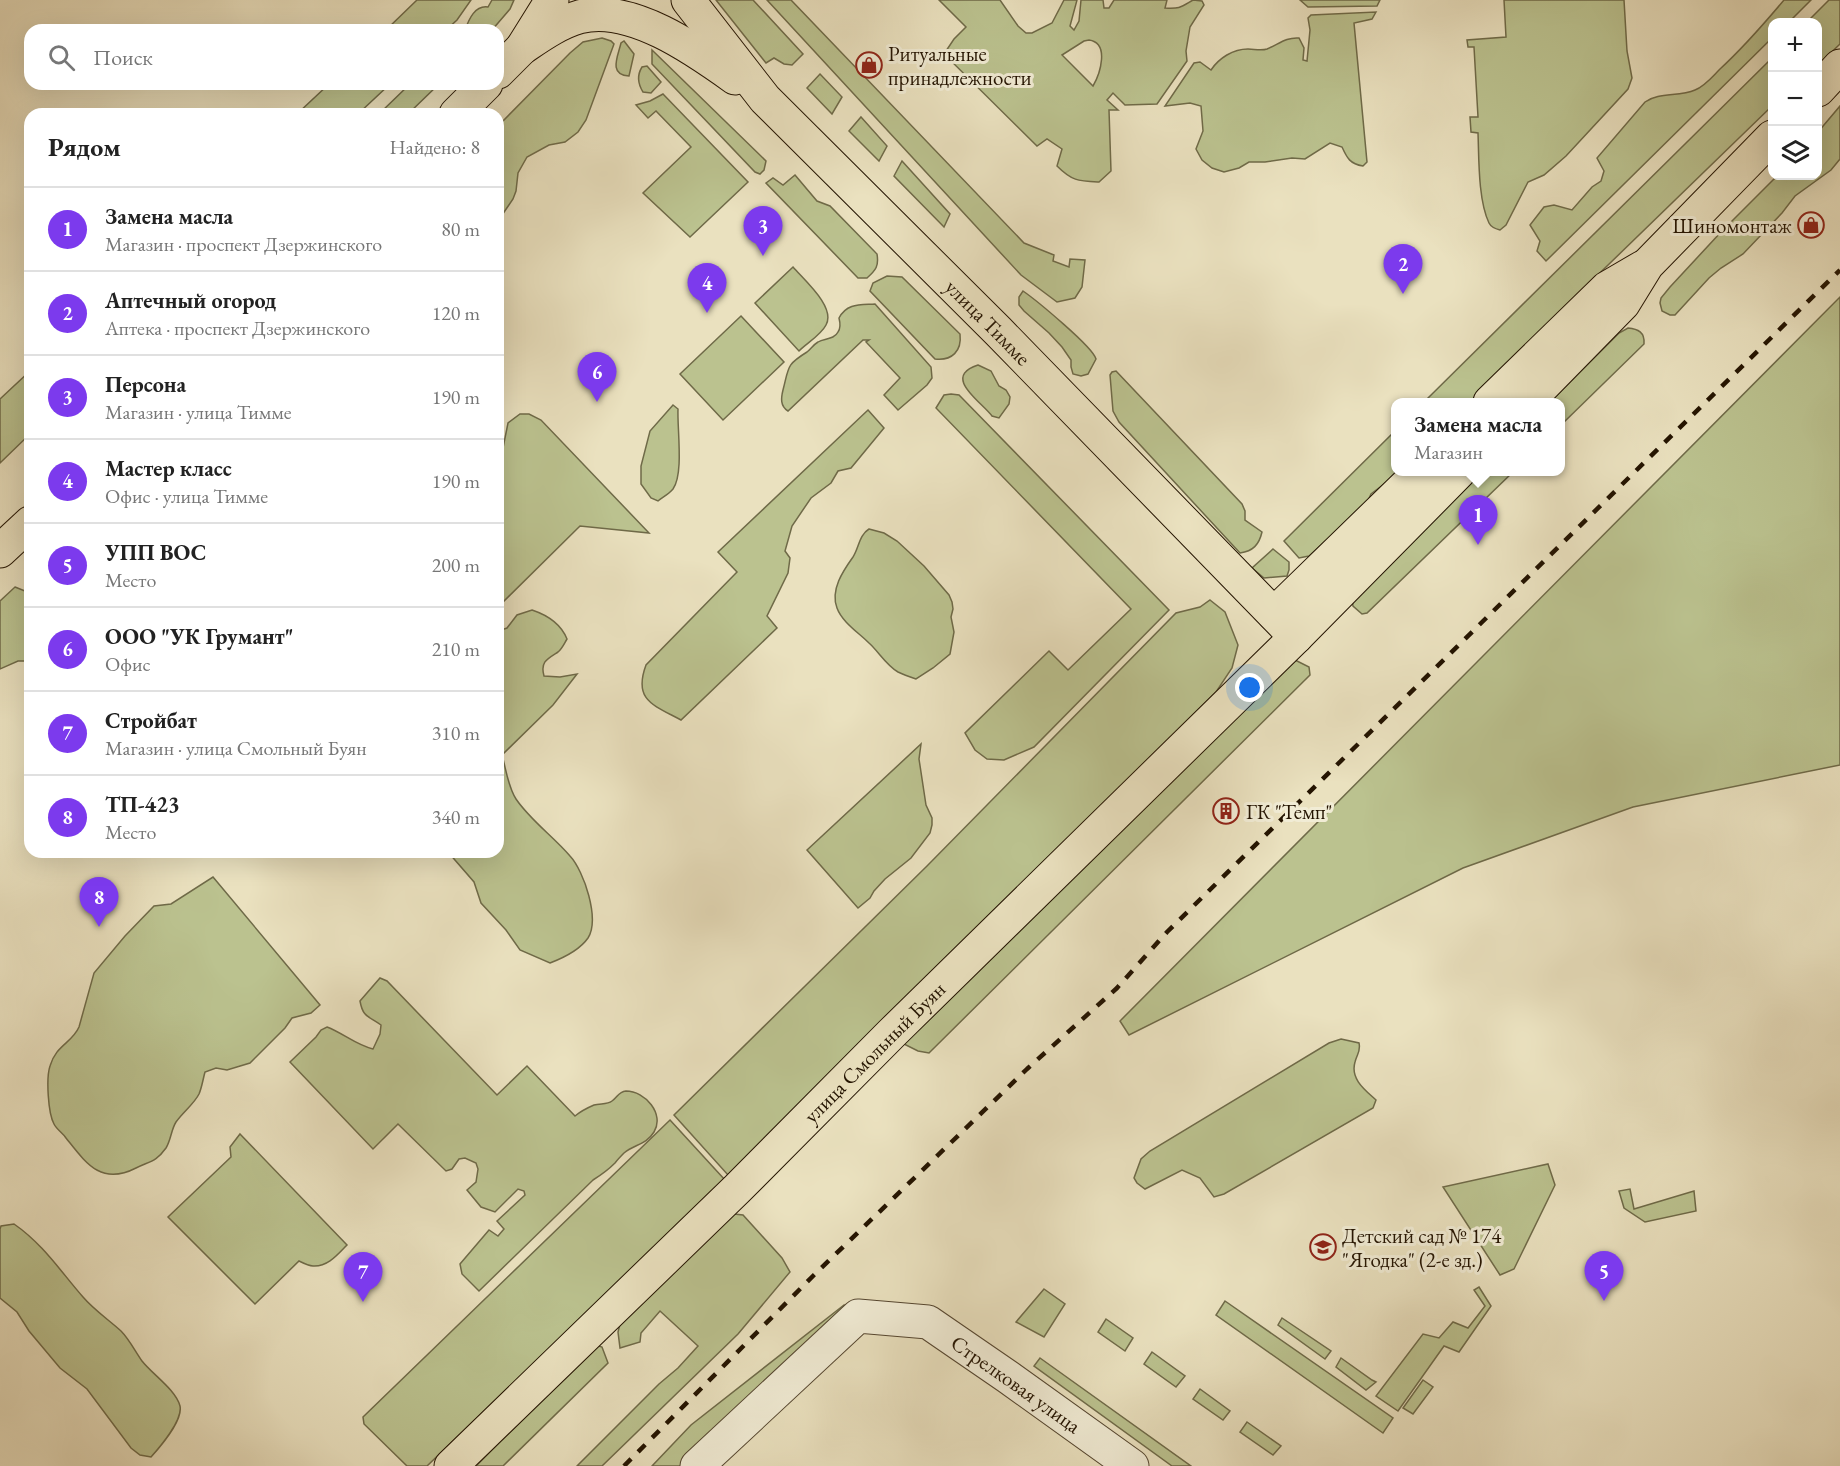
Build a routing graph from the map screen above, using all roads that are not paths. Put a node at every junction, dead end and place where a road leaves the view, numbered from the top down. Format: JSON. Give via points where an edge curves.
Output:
{"nodes":[{"id":1,"x":552,"y":0,"type":"edge"},
{"id":2,"x":688,"y":0,"type":"edge"},
{"id":3,"x":522,"y":48,"type":"junction"},
{"id":4,"x":504,"y":66,"type":"edge"},
{"id":5,"x":1840,"y":66,"type":"edge"},
{"id":6,"x":1822,"y":86,"type":"edge"},
{"id":7,"x":480,"y":90,"type":"edge"},
{"id":8,"x":765,"y":99,"type":"junction"},
{"id":9,"x":462,"y":108,"type":"edge"},
{"id":10,"x":1768,"y":142,"type":"edge"},
{"id":11,"x":1647,"y":265,"type":"junction"},
{"id":12,"x":1494,"y":398,"type":"edge"},
{"id":13,"x":1531,"y":398,"type":"edge"},
{"id":14,"x":1415,"y":476,"type":"edge"},
{"id":15,"x":1454,"y":476,"type":"edge"},
{"id":16,"x":24,"y":529,"type":"edge"},
{"id":17,"x":0,"y":551,"type":"edge"},
{"id":18,"x":1274,"y":614,"type":"junction"},
{"id":19,"x":1296,"y":638,"type":"junction"},
{"id":20,"x":451,"y":1466,"type":"edge"},
{"id":21,"x":697,"y":1466,"type":"edge"},
{"id":22,"x":1132,"y":1466,"type":"edge"}],
"edges":[{"from":1,"to":3,"type":"main road"},
{"from":2,"to":8,"type":"main road","name":"улица Тимме"},
{"from":3,"to":4,"type":"main road"},
{"from":3,"to":8,"type":"main road","via":[[580,16],[617,16],[682,41]]},
{"from":5,"to":6,"type":"main road"},
{"from":7,"to":9,"type":"main road"},
{"from":8,"to":18,"type":"main road","name":"улица Тимме"},
{"from":10,"to":11,"type":"main road"},
{"from":11,"to":12,"type":"main road","via":[[1607,288]]},
{"from":11,"to":13,"type":"main road","via":[[1623,304]]},
{"from":14,"to":18,"type":"main road"},
{"from":15,"to":19,"type":"main road","name":"улица Смольный Буян"},
{"from":16,"to":17,"type":"main road"},
{"from":18,"to":19,"type":"main road","name":"улица Тимме"},
{"from":19,"to":20,"type":"main road","name":"улица Смольный Буян"},
{"from":21,"to":22,"type":"street","name":"Стрелковая улица","via":[[858,1316],[928,1322]]}]}
